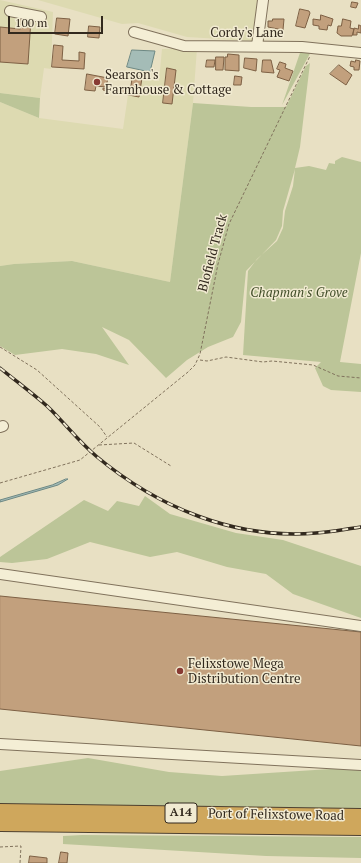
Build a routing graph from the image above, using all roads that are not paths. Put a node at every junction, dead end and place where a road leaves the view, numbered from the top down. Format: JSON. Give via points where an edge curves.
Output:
{"nodes":[{"id":1,"x":265,"y":2,"type":"edge"},
{"id":2,"x":10,"y":10,"type":"dead end"},
{"id":3,"x":41,"y":17,"type":"dead end"},
{"id":4,"x":134,"y":32,"type":"dead end"},
{"id":5,"x":257,"y":46,"type":"junction"},
{"id":6,"x":361,"y":54,"type":"edge"},
{"id":7,"x":0,"y":574,"type":"edge"},
{"id":8,"x":361,"y":626,"type":"edge"},
{"id":9,"x":0,"y":744,"type":"edge"},
{"id":10,"x":361,"y":765,"type":"edge"},
{"id":11,"x":0,"y":811,"type":"edge"},
{"id":12,"x":361,"y":816,"type":"edge"},
{"id":13,"x":0,"y":824,"type":"edge"},
{"id":14,"x":361,"y":828,"type":"edge"}],
"edges":[{"from":1,"to":5,"type":"street"},
{"from":2,"to":3,"type":"street"},
{"from":4,"to":5,"type":"street","name":"Cordy's Lane","via":[[184,46]]},
{"from":5,"to":6,"type":"street","name":"Cordy's Lane","via":[[313,48]]},
{"from":7,"to":8,"type":"street"},
{"from":9,"to":10,"type":"street"},
{"from":11,"to":12,"type":"highway","name":"Port of Felixstowe Road","number":"A14"},
{"from":13,"to":14,"type":"highway","name":"Port of Felixstowe Road","number":"A14"}]}
